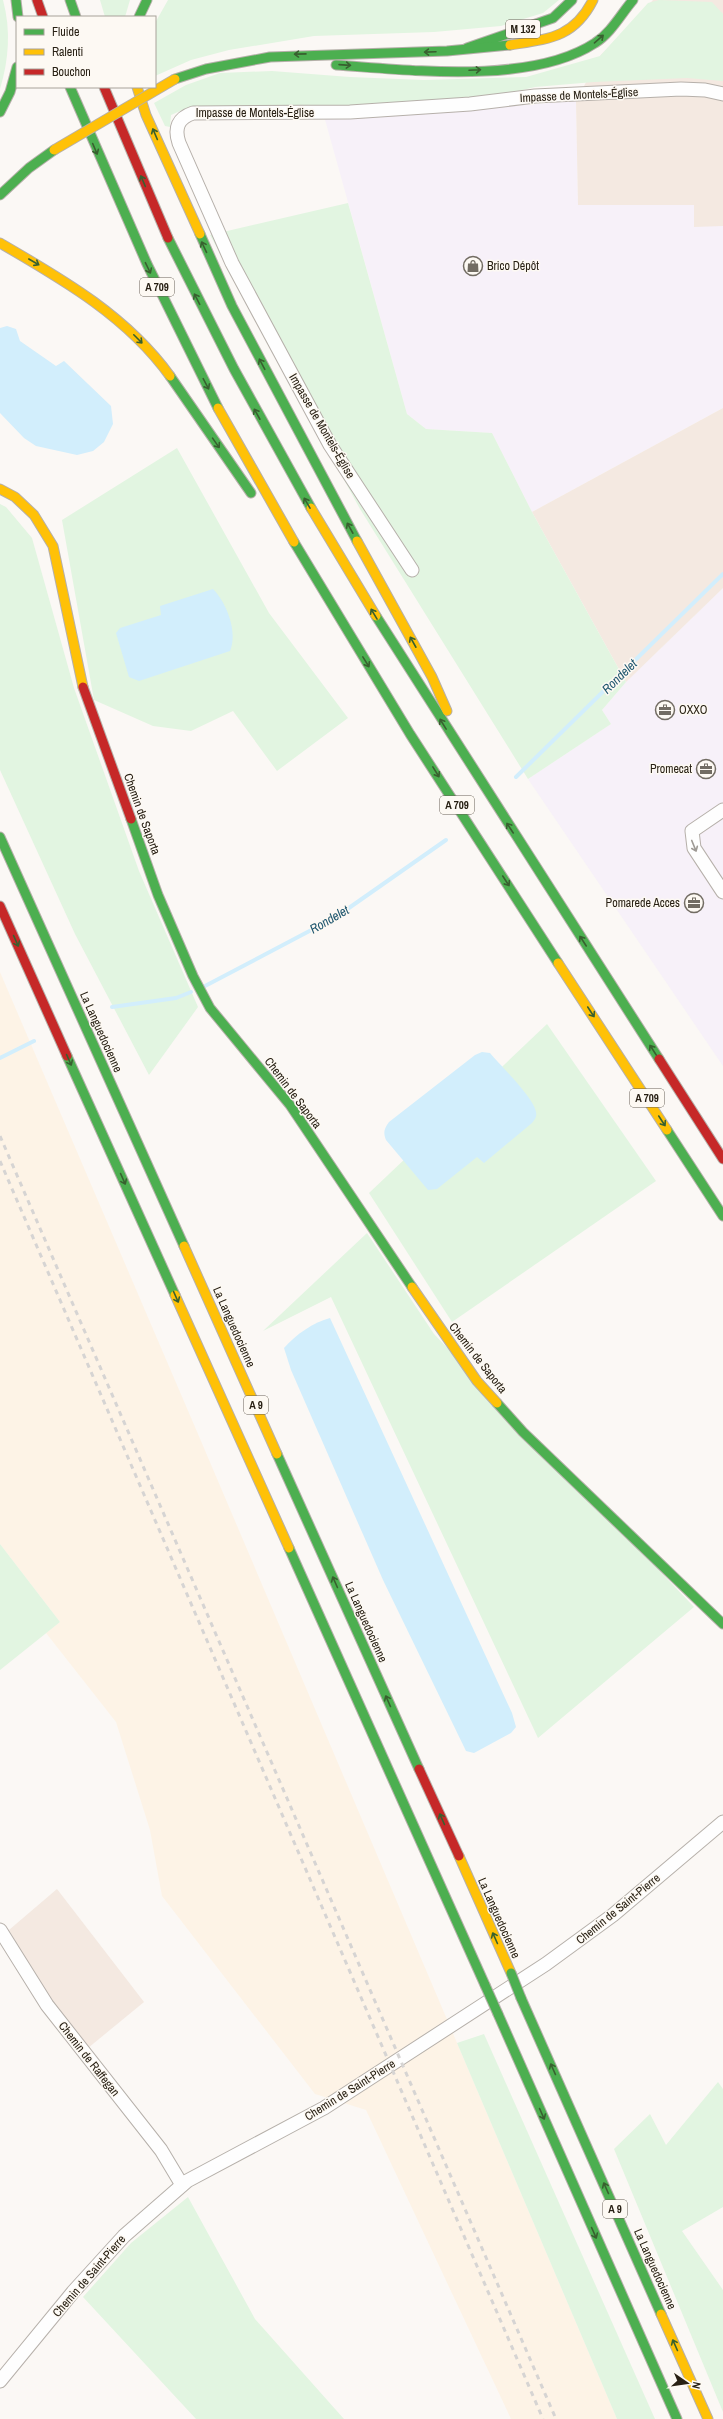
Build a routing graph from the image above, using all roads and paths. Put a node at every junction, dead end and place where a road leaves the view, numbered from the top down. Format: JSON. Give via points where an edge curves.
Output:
{"nodes":[{"id":1,"x":16,"y":0,"type":"edge"},
{"id":2,"x":37,"y":0,"type":"edge"},
{"id":3,"x":70,"y":0,"type":"edge"},
{"id":4,"x":147,"y":0,"type":"edge"},
{"id":5,"x":572,"y":0,"type":"edge"},
{"id":6,"x":593,"y":0,"type":"edge"},
{"id":7,"x":633,"y":0,"type":"edge"},
{"id":8,"x":18,"y":16,"type":"edge"},
{"id":9,"x":43,"y":16,"type":"edge"},
{"id":10,"x":76,"y":16,"type":"edge"},
{"id":11,"x":139,"y":16,"type":"edge"},
{"id":12,"x":467,"y":48,"type":"junction"},
{"id":13,"x":250,"y":59,"type":"junction"},
{"id":14,"x":16,"y":71,"type":"edge"},
{"id":15,"x":70,"y":88,"type":"edge"},
{"id":16,"x":104,"y":88,"type":"edge"},
{"id":17,"x":137,"y":88,"type":"edge"},
{"id":18,"x":723,"y":94,"type":"edge"},
{"id":19,"x":0,"y":112,"type":"edge"},
{"id":20,"x":0,"y":196,"type":"edge"},
{"id":21,"x":0,"y":243,"type":"edge"},
{"id":22,"x":0,"y":489,"type":"edge"},
{"id":23,"x":259,"y":504,"type":"dead end"},
{"id":24,"x":272,"y":522,"type":"dead end"},
{"id":25,"x":412,"y":570,"type":"dead end"},
{"id":26,"x":346,"y":629,"type":"junction"},
{"id":27,"x":479,"y":781,"type":"junction"},
{"id":28,"x":723,"y":810,"type":"edge"},
{"id":29,"x":0,"y":837,"type":"edge"},
{"id":30,"x":723,"y":892,"type":"edge"},
{"id":31,"x":0,"y":906,"type":"edge"},
{"id":32,"x":723,"y":1159,"type":"edge"},
{"id":33,"x":723,"y":1216,"type":"edge"},
{"id":34,"x":723,"y":1624,"type":"edge"},
{"id":35,"x":723,"y":1822,"type":"edge"},
{"id":36,"x":0,"y":1930,"type":"edge"},
{"id":37,"x":182,"y":2185,"type":"junction"},
{"id":38,"x":0,"y":2381,"type":"edge"},
{"id":39,"x":677,"y":2419,"type":"edge"},
{"id":40,"x":708,"y":2419,"type":"edge"}],
"edges":[{"from":1,"to":8,"type":"main road"},
{"from":2,"to":9,"type":"main road"},
{"from":3,"to":10,"type":"main road"},
{"from":4,"to":11,"type":"main road"},
{"from":5,"to":12,"type":"main road","number":"M 132","via":[[553,18]]},
{"from":6,"to":12,"type":"main road","number":"M 132","via":[[581,22],[556,38]]},
{"from":13,"to":7,"type":"main road","number":"M 132","one_way":true,"via":[[437,71],[508,68],[540,63],[585,49],[602,37]]},
{"from":12,"to":13,"type":"main road","number":"M 132","one_way":true,"via":[[435,52],[293,54]]},
{"from":13,"to":20,"type":"main road","number":"M 132","bridge":true,"via":[[221,63],[175,79],[54,150],[29,168]]},
{"from":14,"to":19,"type":"main road","via":[[10,92]]},
{"from":15,"to":26,"type":"main road","number":"A 709","one_way":true,"via":[[135,239],[199,372],[266,494]]},
{"from":27,"to":16,"type":"main road","number":"A 709","one_way":true,"via":[[358,588],[254,407],[168,238]]},
{"from":27,"to":17,"type":"main road","one_way":true,"via":[[432,676],[232,306],[152,128]]},
{"from":18,"to":25,"type":"street","name":"Impasse de Montels-Église","via":[[681,89],[535,96],[470,104],[350,112],[193,113],[179,122],[176,128],[178,143],[232,263],[330,445]]},
{"from":21,"to":23,"type":"main road","one_way":true,"via":[[97,303],[143,344],[168,374]]},
{"from":22,"to":34,"type":"main road","name":"Chemin de Saporta","via":[[15,497],[34,514],[53,546],[83,687],[158,895],[193,976],[210,1008],[290,1105],[443,1334],[477,1380],[523,1432]]},
{"from":24,"to":26,"type":"main road"},
{"from":26,"to":33,"type":"main road","number":"A 709","one_way":true},
{"from":32,"to":27,"type":"main road","number":"A 709","one_way":true},
{"from":28,"to":30,"type":"street","one_way":true,"via":[[692,831],[694,848]]},
{"from":40,"to":29,"type":"main road","name":"La Languedocienne","number":"A 9","one_way":true,"bridge":true},
{"from":31,"to":39,"type":"main road","number":"A 9","one_way":true,"bridge":true,"via":[[498,2014]]},
{"from":35,"to":37,"type":"street","name":"Chemin de Saint-Pierre","via":[[613,1915],[546,1964],[324,2108]]},
{"from":36,"to":37,"type":"street","name":"Chemin de Raffegan","via":[[47,2005],[161,2150]]},
{"from":37,"to":38,"type":"street","name":"Chemin de Saint-Pierre","via":[[124,2236],[73,2292]]}]}
